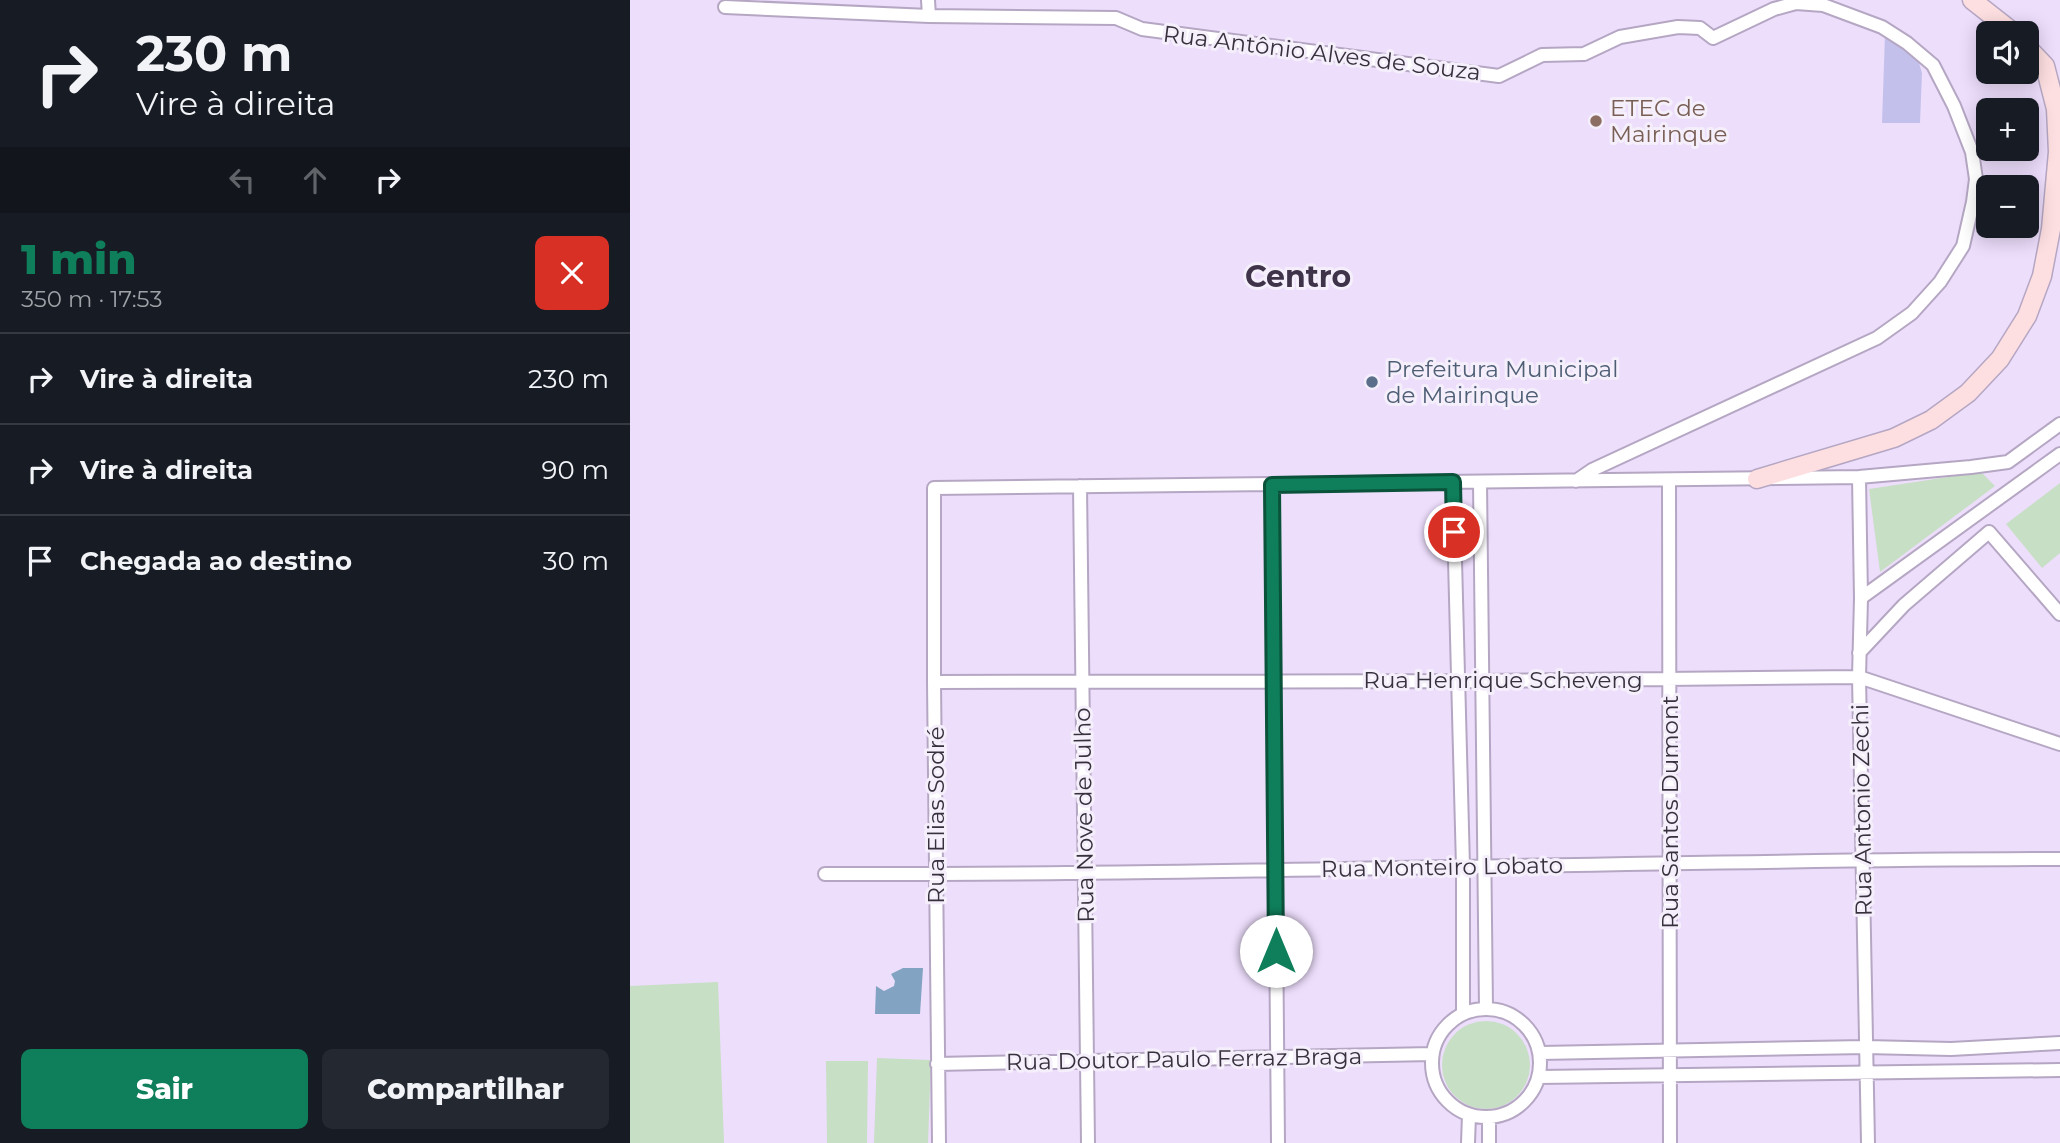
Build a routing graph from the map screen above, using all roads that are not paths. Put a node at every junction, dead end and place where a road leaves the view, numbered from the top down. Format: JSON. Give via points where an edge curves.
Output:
{"nodes":[{"id":1,"x":928,"y":0,"type":"edge"},
{"id":2,"x":1972,"y":0,"type":"edge"},
{"id":3,"x":725,"y":7,"type":"dead end"},
{"id":4,"x":929,"y":16,"type":"junction"},
{"id":5,"x":1999,"y":21,"type":"edge"},
{"id":6,"x":2039,"y":60,"type":"edge"},
{"id":7,"x":2060,"y":424,"type":"edge"},
{"id":8,"x":2060,"y":454,"type":"edge"},
{"id":9,"x":1859,"y":477,"type":"junction"},
{"id":10,"x":1757,"y":479,"type":"junction"},
{"id":11,"x":1669,"y":480,"type":"junction"},
{"id":12,"x":1576,"y":481,"type":"junction"},
{"id":13,"x":1453,"y":482,"type":"junction"},
{"id":14,"x":1480,"y":482,"type":"junction"},
{"id":15,"x":1272,"y":485,"type":"junction"},
{"id":16,"x":1080,"y":486,"type":"junction"},
{"id":17,"x":1861,"y":598,"type":"junction"},
{"id":18,"x":2060,"y":614,"type":"edge"},
{"id":19,"x":1860,"y":653,"type":"junction"},
{"id":20,"x":1859,"y":677,"type":"junction"},
{"id":21,"x":1670,"y":679,"type":"junction"},
{"id":22,"x":1275,"y":681,"type":"junction"},
{"id":23,"x":1458,"y":681,"type":"junction"},
{"id":24,"x":1482,"y":681,"type":"junction"},
{"id":25,"x":934,"y":682,"type":"junction"},
{"id":26,"x":1083,"y":682,"type":"junction"},
{"id":27,"x":2060,"y":744,"type":"edge"},
{"id":28,"x":1863,"y":859,"type":"junction"},
{"id":29,"x":2060,"y":859,"type":"edge"},
{"id":30,"x":1670,"y":863,"type":"junction"},
{"id":31,"x":1484,"y":866,"type":"junction"},
{"id":32,"x":1463,"y":867,"type":"junction"},
{"id":33,"x":1276,"y":869,"type":"junction"},
{"id":34,"x":1085,"y":873,"type":"junction"},
{"id":35,"x":825,"y":874,"type":"dead end"},
{"id":36,"x":936,"y":874,"type":"junction"},
{"id":37,"x":1486,"y":1008,"type":"junction"},
{"id":38,"x":1463,"y":1013,"type":"junction"},
{"id":39,"x":2060,"y":1043,"type":"edge"},
{"id":40,"x":1866,"y":1047,"type":"junction"},
{"id":41,"x":1670,"y":1051,"type":"junction"},
{"id":42,"x":1540,"y":1053,"type":"junction"},
{"id":43,"x":1432,"y":1054,"type":"junction"},
{"id":44,"x":1277,"y":1059,"type":"junction"},
{"id":45,"x":1088,"y":1061,"type":"junction"},
{"id":46,"x":937,"y":1065,"type":"junction"},
{"id":47,"x":2060,"y":1070,"type":"edge"},
{"id":48,"x":1867,"y":1073,"type":"junction"},
{"id":49,"x":1670,"y":1075,"type":"junction"},
{"id":50,"x":1539,"y":1077,"type":"junction"},
{"id":51,"x":1469,"y":1115,"type":"junction"},
{"id":52,"x":1489,"y":1117,"type":"junction"},
{"id":53,"x":939,"y":1143,"type":"edge"},
{"id":54,"x":1088,"y":1143,"type":"edge"},
{"id":55,"x":1278,"y":1143,"type":"edge"},
{"id":56,"x":1468,"y":1143,"type":"edge"},
{"id":57,"x":1489,"y":1143,"type":"edge"},
{"id":58,"x":1670,"y":1143,"type":"edge"},
{"id":59,"x":1868,"y":1143,"type":"edge"}],
"edges":[{"from":1,"to":4,"type":"street"},
{"from":2,"to":5,"type":"street"},
{"from":3,"to":4,"type":"street"},
{"from":4,"to":12,"type":"street","name":"Rua Antônio Alves de Souza","via":[[1116,18],[1142,29],[1499,76],[1542,55],[1584,54],[1620,37],[1678,27],[1700,28],[1713,38],[1796,3],[1823,5],[1882,27],[1907,43],[1933,65],[1972,152],[1976,179],[1963,246],[1940,282],[1912,313],[1877,338]]},
{"from":6,"to":10,"type":"street","via":[[2045,66],[2056,109],[2058,152],[2051,229],[2042,276],[2027,316],[2000,359],[1968,393],[1931,420],[1894,438]]},
{"from":7,"to":9,"type":"street","via":[[2008,462]]},
{"from":8,"to":17,"type":"street"},
{"from":9,"to":10,"type":"street"},
{"from":9,"to":17,"type":"street","name":"Rua Antonio Zechi"},
{"from":10,"to":11,"type":"street"},
{"from":11,"to":12,"type":"street"},
{"from":11,"to":21,"type":"street","name":"Rua Santos Dumont"},
{"from":12,"to":14,"type":"street"},
{"from":13,"to":14,"type":"street"},
{"from":13,"to":15,"type":"street"},
{"from":13,"to":23,"type":"street"},
{"from":14,"to":24,"type":"street"},
{"from":15,"to":16,"type":"street"},
{"from":15,"to":22,"type":"street"},
{"from":16,"to":25,"type":"street","name":"Rua Elias Sodré","via":[[934,488]]},
{"from":16,"to":26,"type":"street","name":"Rua Nove de Julho"},
{"from":17,"to":19,"type":"street","name":"Rua Antonio Zechi"},
{"from":18,"to":19,"type":"street","via":[[1990,532],[1904,605]]},
{"from":19,"to":20,"type":"street","name":"Rua Antonio Zechi"},
{"from":20,"to":21,"type":"street","name":"Rua Henrique Scheveng"},
{"from":20,"to":27,"type":"street","name":"Rua Henrique Scheveng"},
{"from":20,"to":28,"type":"street","name":"Rua Antonio Zechi"},
{"from":21,"to":24,"type":"street","name":"Rua Henrique Scheveng"},
{"from":21,"to":30,"type":"street","name":"Rua Santos Dumont"},
{"from":22,"to":23,"type":"street","name":"Rua Henrique Scheveng"},
{"from":22,"to":26,"type":"street","name":"Rua Henrique Scheveng"},
{"from":22,"to":33,"type":"street"},
{"from":23,"to":24,"type":"street","name":"Rua Henrique Scheveng"},
{"from":23,"to":32,"type":"street"},
{"from":24,"to":31,"type":"street"},
{"from":25,"to":26,"type":"street","name":"Rua Henrique Scheveng"},
{"from":25,"to":36,"type":"street","name":"Rua Elias Sodré"},
{"from":26,"to":34,"type":"street","name":"Rua Nove de Julho"},
{"from":28,"to":29,"type":"street","name":"Rua Monteiro Lobato"},
{"from":28,"to":30,"type":"street","name":"Rua Monteiro Lobato"},
{"from":28,"to":40,"type":"street","name":"Rua Antonio Zechi"},
{"from":30,"to":31,"type":"street","name":"Rua Monteiro Lobato"},
{"from":30,"to":41,"type":"street","name":"Rua Santos Dumont"},
{"from":31,"to":32,"type":"street","name":"Rua Monteiro Lobato"},
{"from":31,"to":37,"type":"street"},
{"from":32,"to":33,"type":"street","name":"Rua Monteiro Lobato"},
{"from":32,"to":38,"type":"street"},
{"from":33,"to":34,"type":"street","name":"Rua Monteiro Lobato"},
{"from":33,"to":44,"type":"street"},
{"from":34,"to":36,"type":"street","name":"Rua Monteiro Lobato"},
{"from":34,"to":45,"type":"street","name":"Rua Nove de Julho"},
{"from":35,"to":36,"type":"street","name":"Rua Monteiro Lobato"},
{"from":36,"to":46,"type":"street","name":"Rua Elias Sodré"},
{"from":37,"to":38,"type":"street"},
{"from":37,"to":42,"type":"street","via":[[1521,1021]]},
{"from":38,"to":43,"type":"street","via":[[1448,1023]]},
{"from":39,"to":40,"type":"street","via":[[1951,1049]]},
{"from":40,"to":41,"type":"street"},
{"from":40,"to":48,"type":"street","name":"Rua Antonio Zechi"},
{"from":41,"to":42,"type":"street"},
{"from":41,"to":49,"type":"street","name":"Rua Santos Dumont"},
{"from":42,"to":50,"type":"street"},
{"from":43,"to":44,"type":"street","name":"Rua Doutor Paulo Ferraz Braga"},
{"from":43,"to":51,"type":"street","via":[[1433,1077],[1443,1097]]},
{"from":44,"to":45,"type":"street","name":"Rua Doutor Paulo Ferraz Braga"},
{"from":44,"to":55,"type":"street"},
{"from":45,"to":46,"type":"street","name":"Rua Doutor Paulo Ferraz Braga"},
{"from":45,"to":54,"type":"street","name":"Rua Nove de Julho"},
{"from":46,"to":53,"type":"street","name":"Rua Elias Sodré"},
{"from":47,"to":48,"type":"street"},
{"from":48,"to":49,"type":"street"},
{"from":48,"to":59,"type":"street","name":"Rua Antonio Zechi"},
{"from":49,"to":50,"type":"street"},
{"from":49,"to":58,"type":"street","name":"Rua Santos Dumont"},
{"from":50,"to":52,"type":"street","via":[[1521,1105]]},
{"from":51,"to":52,"type":"street"},
{"from":51,"to":56,"type":"street"},
{"from":52,"to":57,"type":"street"}]}
